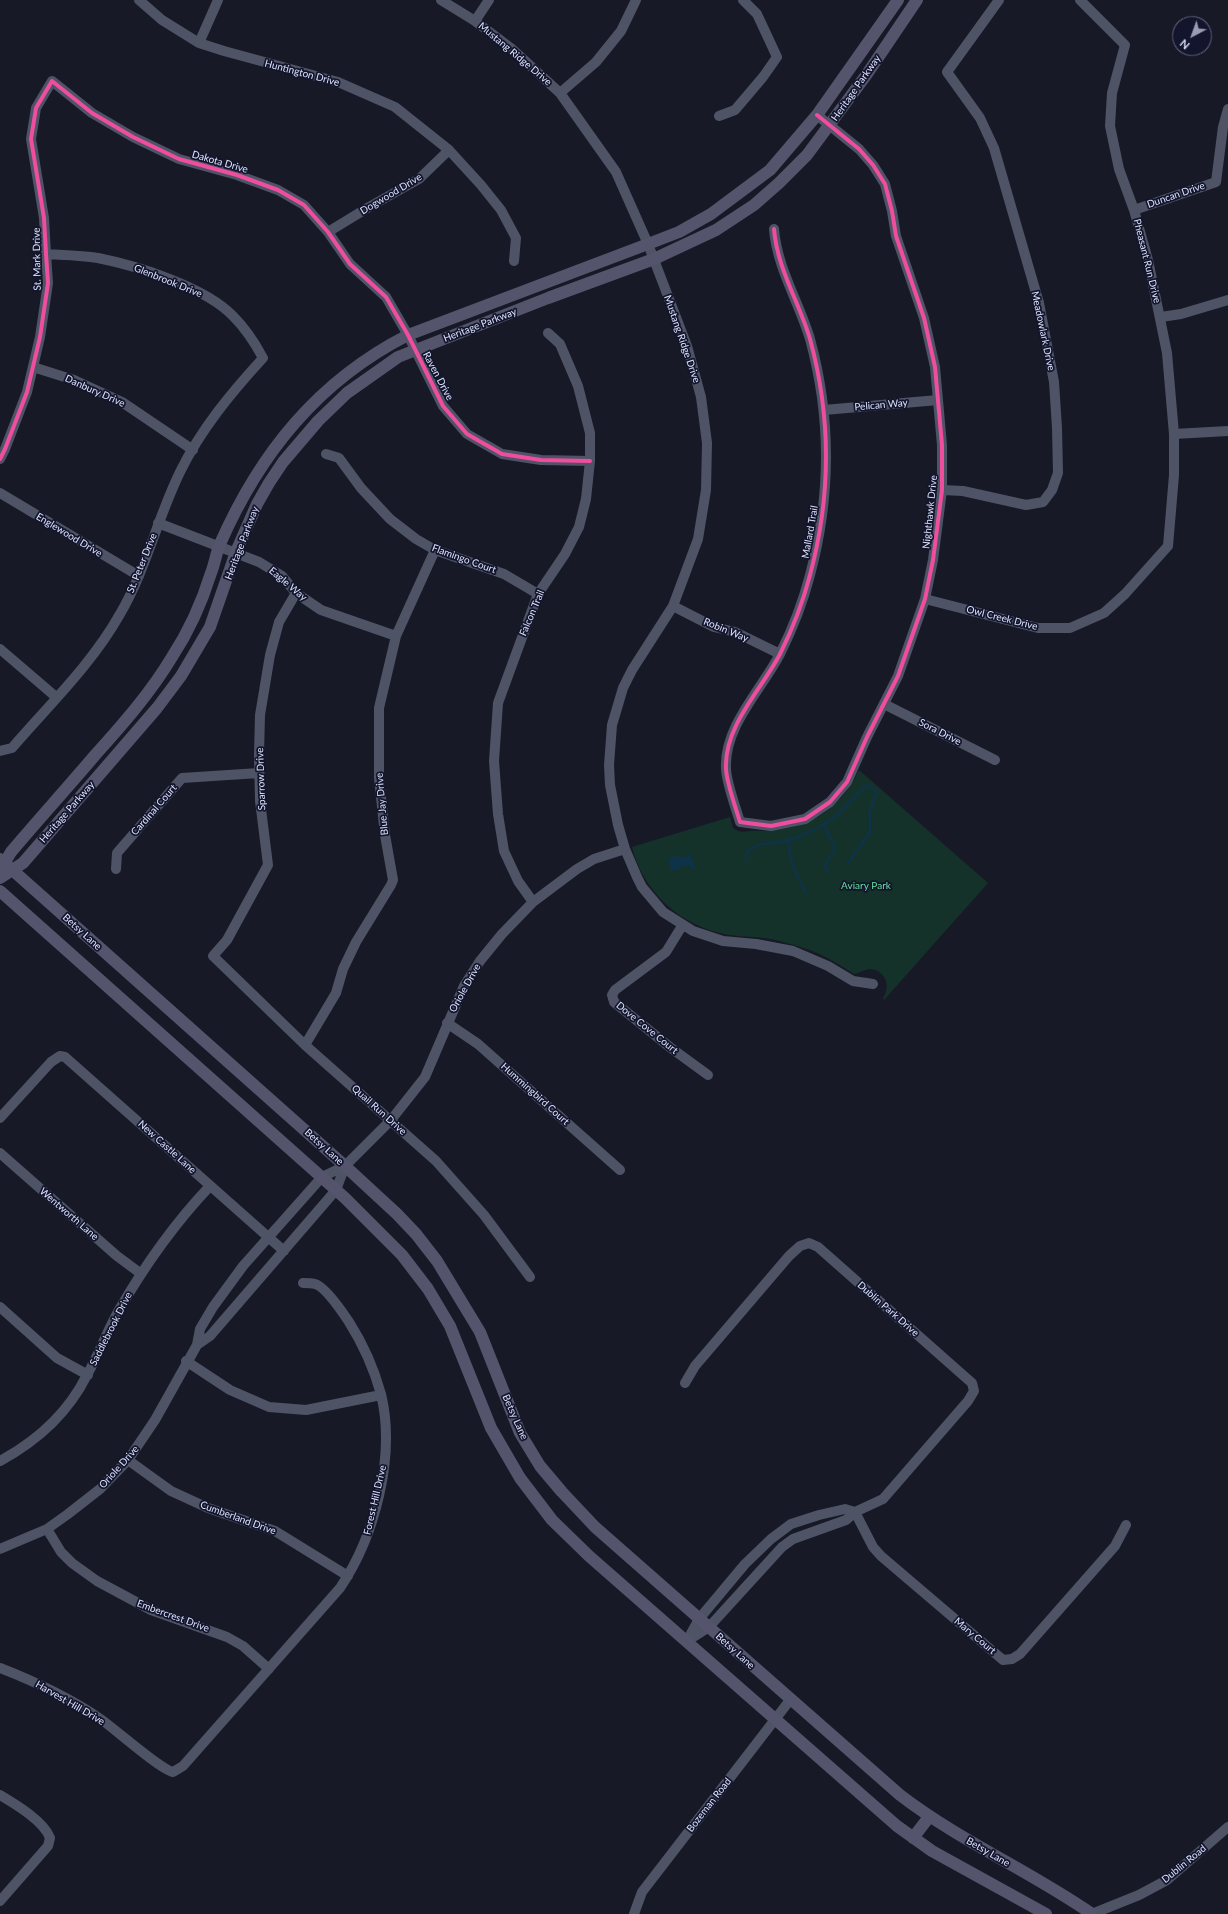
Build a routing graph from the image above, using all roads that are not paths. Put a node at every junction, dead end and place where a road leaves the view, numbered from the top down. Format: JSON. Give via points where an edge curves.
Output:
{"nodes":[{"id":1,"x":139,"y":0,"type":"edge"},
{"id":2,"x":218,"y":0,"type":"edge"},
{"id":3,"x":440,"y":0,"type":"edge"},
{"id":4,"x":489,"y":0,"type":"edge"},
{"id":5,"x":636,"y":0,"type":"edge"},
{"id":6,"x":743,"y":0,"type":"edge"},
{"id":7,"x":898,"y":0,"type":"edge"},
{"id":8,"x":917,"y":0,"type":"edge"},
{"id":9,"x":999,"y":0,"type":"edge"},
{"id":10,"x":1080,"y":0,"type":"edge"},
{"id":11,"x":475,"y":20,"type":"junction"},
{"id":12,"x":199,"y":43,"type":"junction"},
{"id":13,"x":52,"y":81,"type":"joint"},
{"id":14,"x":560,"y":93,"type":"junction"},
{"id":15,"x":1228,"y":110,"type":"edge"},
{"id":16,"x":719,"y":116,"type":"dead end"},
{"id":17,"x":818,"y":116,"type":"junction"},
{"id":18,"x":830,"y":125,"type":"junction"},
{"id":19,"x":449,"y":150,"type":"junction"},
{"id":20,"x":1134,"y":210,"type":"junction"},
{"id":21,"x":774,"y":229,"type":"dead end"},
{"id":22,"x":328,"y":232,"type":"junction"},
{"id":23,"x":648,"y":244,"type":"junction"},
{"id":24,"x":46,"y":254,"type":"junction"},
{"id":25,"x":654,"y":259,"type":"junction"},
{"id":26,"x":514,"y":261,"type":"dead end"},
{"id":27,"x":1228,"y":300,"type":"edge"},
{"id":28,"x":1161,"y":317,"type":"junction"},
{"id":29,"x":548,"y":333,"type":"dead end"},
{"id":30,"x":408,"y":335,"type":"junction"},
{"id":31,"x":415,"y":350,"type":"junction"},
{"id":32,"x":263,"y":358,"type":"joint"},
{"id":33,"x":33,"y":367,"type":"junction"},
{"id":34,"x":938,"y":400,"type":"junction"},
{"id":35,"x":824,"y":410,"type":"junction"},
{"id":36,"x":1228,"y":432,"type":"edge"},
{"id":37,"x":1174,"y":434,"type":"junction"},
{"id":38,"x":193,"y":450,"type":"junction"},
{"id":39,"x":326,"y":454,"type":"dead end"},
{"id":40,"x":0,"y":459,"type":"edge"},
{"id":41,"x":590,"y":461,"type":"junction"},
{"id":42,"x":942,"y":490,"type":"junction"},
{"id":43,"x":0,"y":493,"type":"edge"},
{"id":44,"x":158,"y":522,"type":"junction"},
{"id":45,"x":219,"y":546,"type":"junction"},
{"id":46,"x":1168,"y":546,"type":"joint"},
{"id":47,"x":435,"y":550,"type":"junction"},
{"id":48,"x":236,"y":552,"type":"junction"},
{"id":49,"x":139,"y":576,"type":"junction"},
{"id":50,"x":296,"y":593,"type":"junction"},
{"id":51,"x":538,"y":594,"type":"junction"},
{"id":52,"x":925,"y":599,"type":"junction"},
{"id":53,"x":673,"y":606,"type":"junction"},
{"id":54,"x":396,"y":636,"type":"junction"},
{"id":55,"x":0,"y":649,"type":"edge"},
{"id":56,"x":780,"y":654,"type":"junction"},
{"id":57,"x":56,"y":697,"type":"junction"},
{"id":58,"x":884,"y":704,"type":"junction"},
{"id":59,"x":0,"y":752,"type":"edge"},
{"id":60,"x":995,"y":760,"type":"dead end"},
{"id":61,"x":260,"y":773,"type":"junction"},
{"id":62,"x":740,"y":822,"type":"joint"},
{"id":63,"x":625,"y":849,"type":"junction"},
{"id":64,"x":4,"y":865,"type":"edge"},
{"id":65,"x":116,"y":869,"type":"dead end"},
{"id":66,"x":0,"y":878,"type":"edge"},
{"id":67,"x":0,"y":891,"type":"edge"},
{"id":68,"x":533,"y":902,"type":"junction"},
{"id":69,"x":682,"y":926,"type":"junction"},
{"id":70,"x":213,"y":956,"type":"joint"},
{"id":71,"x":873,"y":984,"type":"dead end"},
{"id":72,"x":446,"y":1023,"type":"junction"},
{"id":73,"x":306,"y":1045,"type":"junction"},
{"id":74,"x":708,"y":1075,"type":"dead end"},
{"id":75,"x":0,"y":1118,"type":"edge"},
{"id":76,"x":391,"y":1120,"type":"junction"},
{"id":77,"x":0,"y":1153,"type":"edge"},
{"id":78,"x":345,"y":1166,"type":"junction"},
{"id":79,"x":620,"y":1170,"type":"dead end"},
{"id":80,"x":322,"y":1177,"type":"junction"},
{"id":81,"x":210,"y":1186,"type":"junction"},
{"id":82,"x":336,"y":1190,"type":"junction"},
{"id":83,"x":268,"y":1237,"type":"junction"},
{"id":84,"x":284,"y":1251,"type":"junction"},
{"id":85,"x":140,"y":1273,"type":"junction"},
{"id":86,"x":530,"y":1277,"type":"dead end"},
{"id":87,"x":303,"y":1283,"type":"dead end"},
{"id":88,"x":0,"y":1307,"type":"edge"},
{"id":89,"x":197,"y":1344,"type":"junction"},
{"id":90,"x":186,"y":1361,"type":"junction"},
{"id":91,"x":88,"y":1375,"type":"junction"},
{"id":92,"x":685,"y":1383,"type":"dead end"},
{"id":93,"x":381,"y":1395,"type":"junction"},
{"id":94,"x":128,"y":1460,"type":"junction"},
{"id":95,"x":0,"y":1461,"type":"edge"},
{"id":96,"x":855,"y":1512,"type":"junction"},
{"id":97,"x":1126,"y":1525,"type":"dead end"},
{"id":98,"x":46,"y":1529,"type":"junction"},
{"id":99,"x":782,"y":1530,"type":"junction"},
{"id":100,"x":789,"y":1542,"type":"junction"},
{"id":101,"x":0,"y":1549,"type":"edge"},
{"id":102,"x":348,"y":1576,"type":"junction"},
{"id":103,"x":731,"y":1581,"type":"junction"},
{"id":104,"x":742,"y":1590,"type":"junction"},
{"id":105,"x":699,"y":1619,"type":"junction"},
{"id":106,"x":709,"y":1627,"type":"junction"},
{"id":107,"x":687,"y":1641,"type":"junction"},
{"id":108,"x":0,"y":1668,"type":"edge"},
{"id":109,"x":269,"y":1669,"type":"junction"},
{"id":110,"x":790,"y":1700,"type":"junction"},
{"id":111,"x":775,"y":1719,"type":"junction"},
{"id":112,"x":173,"y":1772,"type":"joint"},
{"id":113,"x":0,"y":1795,"type":"edge"},
{"id":114,"x":929,"y":1817,"type":"junction"},
{"id":115,"x":1228,"y":1827,"type":"edge"},
{"id":116,"x":913,"y":1838,"type":"junction"},
{"id":117,"x":0,"y":1900,"type":"edge"},
{"id":118,"x":1043,"y":1913,"type":"edge"},
{"id":119,"x":634,"y":1914,"type":"edge"},
{"id":120,"x":1092,"y":1914,"type":"edge"}],
"edges":[{"from":1,"to":12,"type":"street","name":"Huntington Drive","via":[[162,20]]},
{"from":2,"to":12,"type":"street"},
{"from":3,"to":11,"type":"street","name":"Mustang Ridge Drive"},
{"from":4,"to":11,"type":"street"},
{"from":5,"to":14,"type":"street","via":[[621,31],[596,62]]},
{"from":6,"to":16,"type":"street","via":[[757,14],[776,57],[735,110]]},
{"from":7,"to":17,"type":"main road","name":"Heritage Parkway"},
{"from":8,"to":18,"type":"main road","name":"Heritage Parkway"},
{"from":9,"to":42,"type":"street","name":"Meadowlark Drive","via":[[947,72],[980,118],[994,148],[1039,303],[1054,382],[1058,473],[1052,490],[1043,502],[1026,505],[963,491]]},
{"from":10,"to":20,"type":"street","name":"Pheasant Run Drive","via":[[1125,45],[1112,93],[1110,126],[1119,169]]},
{"from":11,"to":14,"type":"street","name":"Mustang Ridge Drive","via":[[512,49]]},
{"from":12,"to":19,"type":"street","name":"Huntington Drive","via":[[338,82],[395,107]]},
{"from":13,"to":22,"type":"street","name":"Dakota Drive","via":[[92,113],[133,137],[179,159],[237,174],[278,190],[304,205]]},
{"from":13,"to":24,"type":"street","name":"St. Mark Drive","via":[[36,108],[30,139],[44,218]]},
{"from":14,"to":23,"type":"street","name":"Mustang Ridge Drive","via":[[616,172]]},
{"from":15,"to":20,"type":"street","name":"Duncan Drive","via":[[1223,127],[1216,182]]},
{"from":17,"to":18,"type":"street","name":"Nighthawk Drive"},
{"from":17,"to":23,"type":"main road","name":"Heritage Parkway","via":[[764,174],[711,214],[679,232]]},
{"from":18,"to":25,"type":"main road","name":"Heritage Parkway","via":[[807,155],[754,205],[716,230]]},
{"from":18,"to":34,"type":"street","name":"Nighthawk Drive","via":[[860,149],[885,184],[896,236],[924,318],[935,367]]},
{"from":19,"to":22,"type":"street","name":"Dogwood Drive","via":[[419,179]]},
{"from":19,"to":26,"type":"street","name":"Huntington Drive","via":[[493,200],[516,238]]},
{"from":20,"to":28,"type":"street","name":"Pheasant Run Drive"},
{"from":21,"to":35,"type":"street","name":"Mallard Trail","via":[[775,247],[810,338]]},
{"from":22,"to":30,"type":"street","name":"Dakota Drive","via":[[350,264],[386,297]]},
{"from":23,"to":25,"type":"street","name":"Mustang Ridge Drive"},
{"from":23,"to":30,"type":"main road","name":"Heritage Parkway"},
{"from":24,"to":32,"type":"street","name":"Glenbrook Drive","via":[[96,258],[133,266],[200,292],[233,315]]},
{"from":24,"to":33,"type":"street","name":"St. Mark Drive","via":[[48,283]]},
{"from":25,"to":31,"type":"main road","name":"Heritage Parkway"},
{"from":25,"to":53,"type":"street","name":"Mustang Ridge Drive","via":[[687,346],[701,397],[708,443],[706,490],[698,539]]},
{"from":27,"to":28,"type":"street","via":[[1181,314]]},
{"from":28,"to":37,"type":"street","name":"Pheasant Run Drive"},
{"from":29,"to":41,"type":"street","name":"Falcon Trail","via":[[560,344],[578,386],[590,432]]},
{"from":30,"to":31,"type":"street","name":"Raven Drive"},
{"from":30,"to":45,"type":"main road","name":"Heritage Parkway","via":[[392,343],[335,383],[283,435],[250,483]]},
{"from":31,"to":41,"type":"street","name":"Raven Drive","via":[[443,406],[467,434],[502,454],[541,460]]},
{"from":31,"to":48,"type":"main road","name":"Heritage Parkway","via":[[398,358],[347,393],[318,421],[283,462],[269,483],[256,504]]},
{"from":32,"to":38,"type":"street","name":"St. Peter Drive","via":[[233,391],[204,430]]},
{"from":33,"to":38,"type":"street","name":"Danbury Drive","via":[[74,380],[122,402]]},
{"from":33,"to":40,"type":"street","name":"St. Mark Drive","via":[[27,392]]},
{"from":34,"to":35,"type":"street","name":"Pelican Way"},
{"from":34,"to":42,"type":"street","name":"Nighthawk Drive"},
{"from":35,"to":56,"type":"street","name":"Mallard Trail","via":[[826,473],[819,539],[800,608]]},
{"from":36,"to":37,"type":"street"},
{"from":37,"to":46,"type":"street","name":"Pheasant Run Drive","via":[[1174,475]]},
{"from":38,"to":44,"type":"street","name":"St. Peter Drive","via":[[180,472]]},
{"from":39,"to":47,"type":"street","name":"Flamingo Court","via":[[339,458],[361,488],[390,519]]},
{"from":41,"to":51,"type":"street","name":"Falcon Trail","via":[[586,499],[579,527],[565,554]]},
{"from":42,"to":52,"type":"street","name":"Nighthawk Drive"},
{"from":43,"to":49,"type":"street","name":"Englewood Drive"},
{"from":44,"to":45,"type":"street","name":"Eagle Way"},
{"from":44,"to":49,"type":"street","name":"St. Peter Drive"},
{"from":45,"to":48,"type":"street","name":"Eagle Way"},
{"from":45,"to":64,"type":"main road","name":"Heritage Parkway","via":[[212,573],[192,623],[155,685],[11,852]]},
{"from":46,"to":52,"type":"street","name":"Owl Creek Drive","via":[[1125,594],[1104,613],[1070,628],[1038,628]]},
{"from":47,"to":51,"type":"street","name":"Flamingo Court","via":[[504,574]]},
{"from":47,"to":54,"type":"street","name":"Blue Jay Drive"},
{"from":48,"to":50,"type":"street","name":"Eagle Way","via":[[282,576]]},
{"from":48,"to":64,"type":"main road","name":"Heritage Parkway","via":[[210,627],[181,676],[157,708],[23,863]]},
{"from":49,"to":57,"type":"street","name":"St. Peter Drive","via":[[120,614],[94,655]]},
{"from":50,"to":54,"type":"street","name":"Eagle Way","via":[[321,610]]},
{"from":50,"to":61,"type":"street","name":"Sparrow Drive","via":[[279,622],[270,655],[260,715]]},
{"from":51,"to":68,"type":"street","name":"Falcon Trail","via":[[498,703],[494,761],[504,851],[518,881]]},
{"from":52,"to":58,"type":"street","name":"Nighthawk Drive","via":[[907,652]]},
{"from":53,"to":56,"type":"street","name":"Robin Way","via":[[714,627],[735,632]]},
{"from":53,"to":63,"type":"street","name":"Mustang Ridge Drive","via":[[632,670],[621,694],[612,725],[610,785]]},
{"from":54,"to":73,"type":"street","name":"Blue Jay Drive","via":[[380,708],[379,778],[393,880],[356,942],[343,969],[336,993]]},
{"from":55,"to":57,"type":"street"},
{"from":56,"to":62,"type":"street","name":"Mallard Trail","via":[[738,721],[728,744],[726,769]]},
{"from":57,"to":59,"type":"street","name":"St. Peter Drive","via":[[12,748]]},
{"from":58,"to":60,"type":"street","name":"Sora Drive"},
{"from":58,"to":62,"type":"street","name":"Nighthawk Drive","via":[[847,782],[830,802],[805,819],[771,826]]},
{"from":61,"to":65,"type":"street","name":"Cardinal Court","via":[[182,778],[117,853]]},
{"from":61,"to":70,"type":"street","name":"Sparrow Drive","via":[[261,808],[268,865],[227,940]]},
{"from":63,"to":68,"type":"street","name":"Oriole Drive","via":[[594,859]]},
{"from":63,"to":69,"type":"street","name":"Mustang Ridge Drive","via":[[642,887],[664,912]]},
{"from":64,"to":66,"type":"main road","name":"Heritage Parkway"},
{"from":64,"to":78,"type":"main road","name":"Betsy Lane"},
{"from":67,"to":80,"type":"main road"},
{"from":68,"to":72,"type":"street","name":"Oriole Drive","via":[[480,961],[464,986]]},
{"from":69,"to":71,"type":"street","name":"Mustang Ridge Drive","via":[[714,939],[793,952],[828,966],[853,981]]},
{"from":69,"to":74,"type":"street","name":"Dove Cove Court","via":[[666,952],[615,990],[612,996],[614,1002]]},
{"from":70,"to":73,"type":"street","name":"Quail Run Drive"},
{"from":72,"to":76,"type":"street","name":"Oriole Drive","via":[[425,1077]]},
{"from":72,"to":79,"type":"street","name":"Hummingbird Court","via":[[478,1044]]},
{"from":73,"to":76,"type":"street","name":"Quail Run Drive"},
{"from":75,"to":81,"type":"street","name":"New Castle Lane","via":[[47,1066],[60,1056],[69,1060]]},
{"from":76,"to":78,"type":"street","name":"Oriole Drive"},
{"from":76,"to":86,"type":"street","name":"Quail Run Drive","via":[[436,1161],[479,1209]]},
{"from":77,"to":85,"type":"street","name":"Wentworth Lane","via":[[117,1256]]},
{"from":78,"to":80,"type":"street","name":"Oriole Drive"},
{"from":78,"to":82,"type":"street","name":"Oriole Drive"},
{"from":78,"to":105,"type":"main road","name":"Betsy Lane","via":[[397,1214],[437,1261],[480,1332],[520,1433],[540,1466],[595,1527]]},
{"from":80,"to":82,"type":"main road"},
{"from":80,"to":83,"type":"street","name":"Oriole Drive"},
{"from":81,"to":83,"type":"street","name":"New Castle Lane"},
{"from":81,"to":85,"type":"street","name":"Saddlebrook Drive","via":[[176,1224]]},
{"from":82,"to":84,"type":"street","name":"Oriole Drive"},
{"from":82,"to":107,"type":"main road","via":[[402,1255],[428,1289],[450,1326],[491,1428],[520,1478],[552,1520],[589,1556]]},
{"from":83,"to":84,"type":"street","name":"New Castle Lane"},
{"from":83,"to":89,"type":"street","name":"Oriole Drive","via":[[212,1307],[200,1329]]},
{"from":84,"to":89,"type":"street","name":"Oriole Drive","via":[[210,1336]]},
{"from":85,"to":91,"type":"street","name":"Saddlebrook Drive"},
{"from":87,"to":93,"type":"street","name":"Forest Hill Drive","via":[[316,1284],[328,1294],[346,1318],[366,1353]]},
{"from":88,"to":91,"type":"street","via":[[57,1358]]},
{"from":89,"to":90,"type":"street","name":"Oriole Drive"},
{"from":90,"to":93,"type":"street","via":[[230,1390],[269,1407],[306,1410]]},
{"from":90,"to":94,"type":"street","name":"Oriole Drive","via":[[149,1431]]},
{"from":91,"to":95,"type":"street","name":"Saddlebrook Drive","via":[[71,1401],[47,1428],[33,1441]]},
{"from":92,"to":96,"type":"street","name":"Dublin Park Drive","via":[[695,1366],[789,1256],[805,1244],[818,1247],[964,1376],[972,1384],[974,1391],[887,1495]]},
{"from":93,"to":102,"type":"street","name":"Forest Hill Drive","via":[[385,1438],[382,1480],[364,1546]]},
{"from":94,"to":98,"type":"street","name":"Oriole Drive","via":[[85,1502]]},
{"from":94,"to":102,"type":"street","name":"Cumberland Drive","via":[[171,1491],[208,1508],[275,1531]]},
{"from":96,"to":97,"type":"street","name":"Mary Court","via":[[873,1547],[881,1556],[1002,1660],[1012,1659],[1020,1654],[1115,1546]]},
{"from":96,"to":99,"type":"street","name":"Dublin Park Drive","via":[[845,1509],[819,1515],[791,1524]]},
{"from":96,"to":100,"type":"street","name":"Dublin Park Drive","via":[[846,1520]]},
{"from":98,"to":101,"type":"street","name":"Oriole Drive"},
{"from":98,"to":109,"type":"street","name":"Embercrest Drive","via":[[61,1552],[97,1582],[151,1610],[227,1637],[243,1646]]},
{"from":99,"to":100,"type":"street"},
{"from":99,"to":103,"type":"street","name":"Dublin Park Drive","via":[[771,1538]]},
{"from":100,"to":104,"type":"street","name":"Dublin Park Drive","via":[[768,1560]]},
{"from":102,"to":109,"type":"street","name":"Forest Hill Drive"},
{"from":103,"to":104,"type":"street"},
{"from":103,"to":105,"type":"street","name":"Dublin Park Drive"},
{"from":104,"to":106,"type":"street","name":"Dublin Park Drive"},
{"from":105,"to":106,"type":"main road","name":"Betsy Lane"},
{"from":105,"to":107,"type":"street","name":"Dublin Park Drive"},
{"from":106,"to":107,"type":"street","name":"Dublin Park Drive"},
{"from":106,"to":110,"type":"main road","name":"Betsy Lane"},
{"from":107,"to":111,"type":"main road"},
{"from":108,"to":112,"type":"street","name":"Harvest Hill Drive","via":[[44,1686],[83,1708]]},
{"from":109,"to":112,"type":"street","name":"Forest Hill Drive","via":[[183,1766]]},
{"from":110,"to":111,"type":"street","name":"Bozeman Road"},
{"from":110,"to":114,"type":"main road","name":"Betsy Lane"},
{"from":111,"to":116,"type":"main road"},
{"from":111,"to":119,"type":"street","name":"Bozeman Road","via":[[642,1892]]},
{"from":113,"to":117,"type":"street","via":[[45,1829],[50,1838],[43,1852]]},
{"from":114,"to":116,"type":"main road"},
{"from":114,"to":120,"type":"main road","name":"Betsy Lane","via":[[1063,1894]]},
{"from":115,"to":120,"type":"street","name":"Dublin Road","via":[[1167,1880],[1139,1895]]},
{"from":116,"to":118,"type":"main road"}]}
